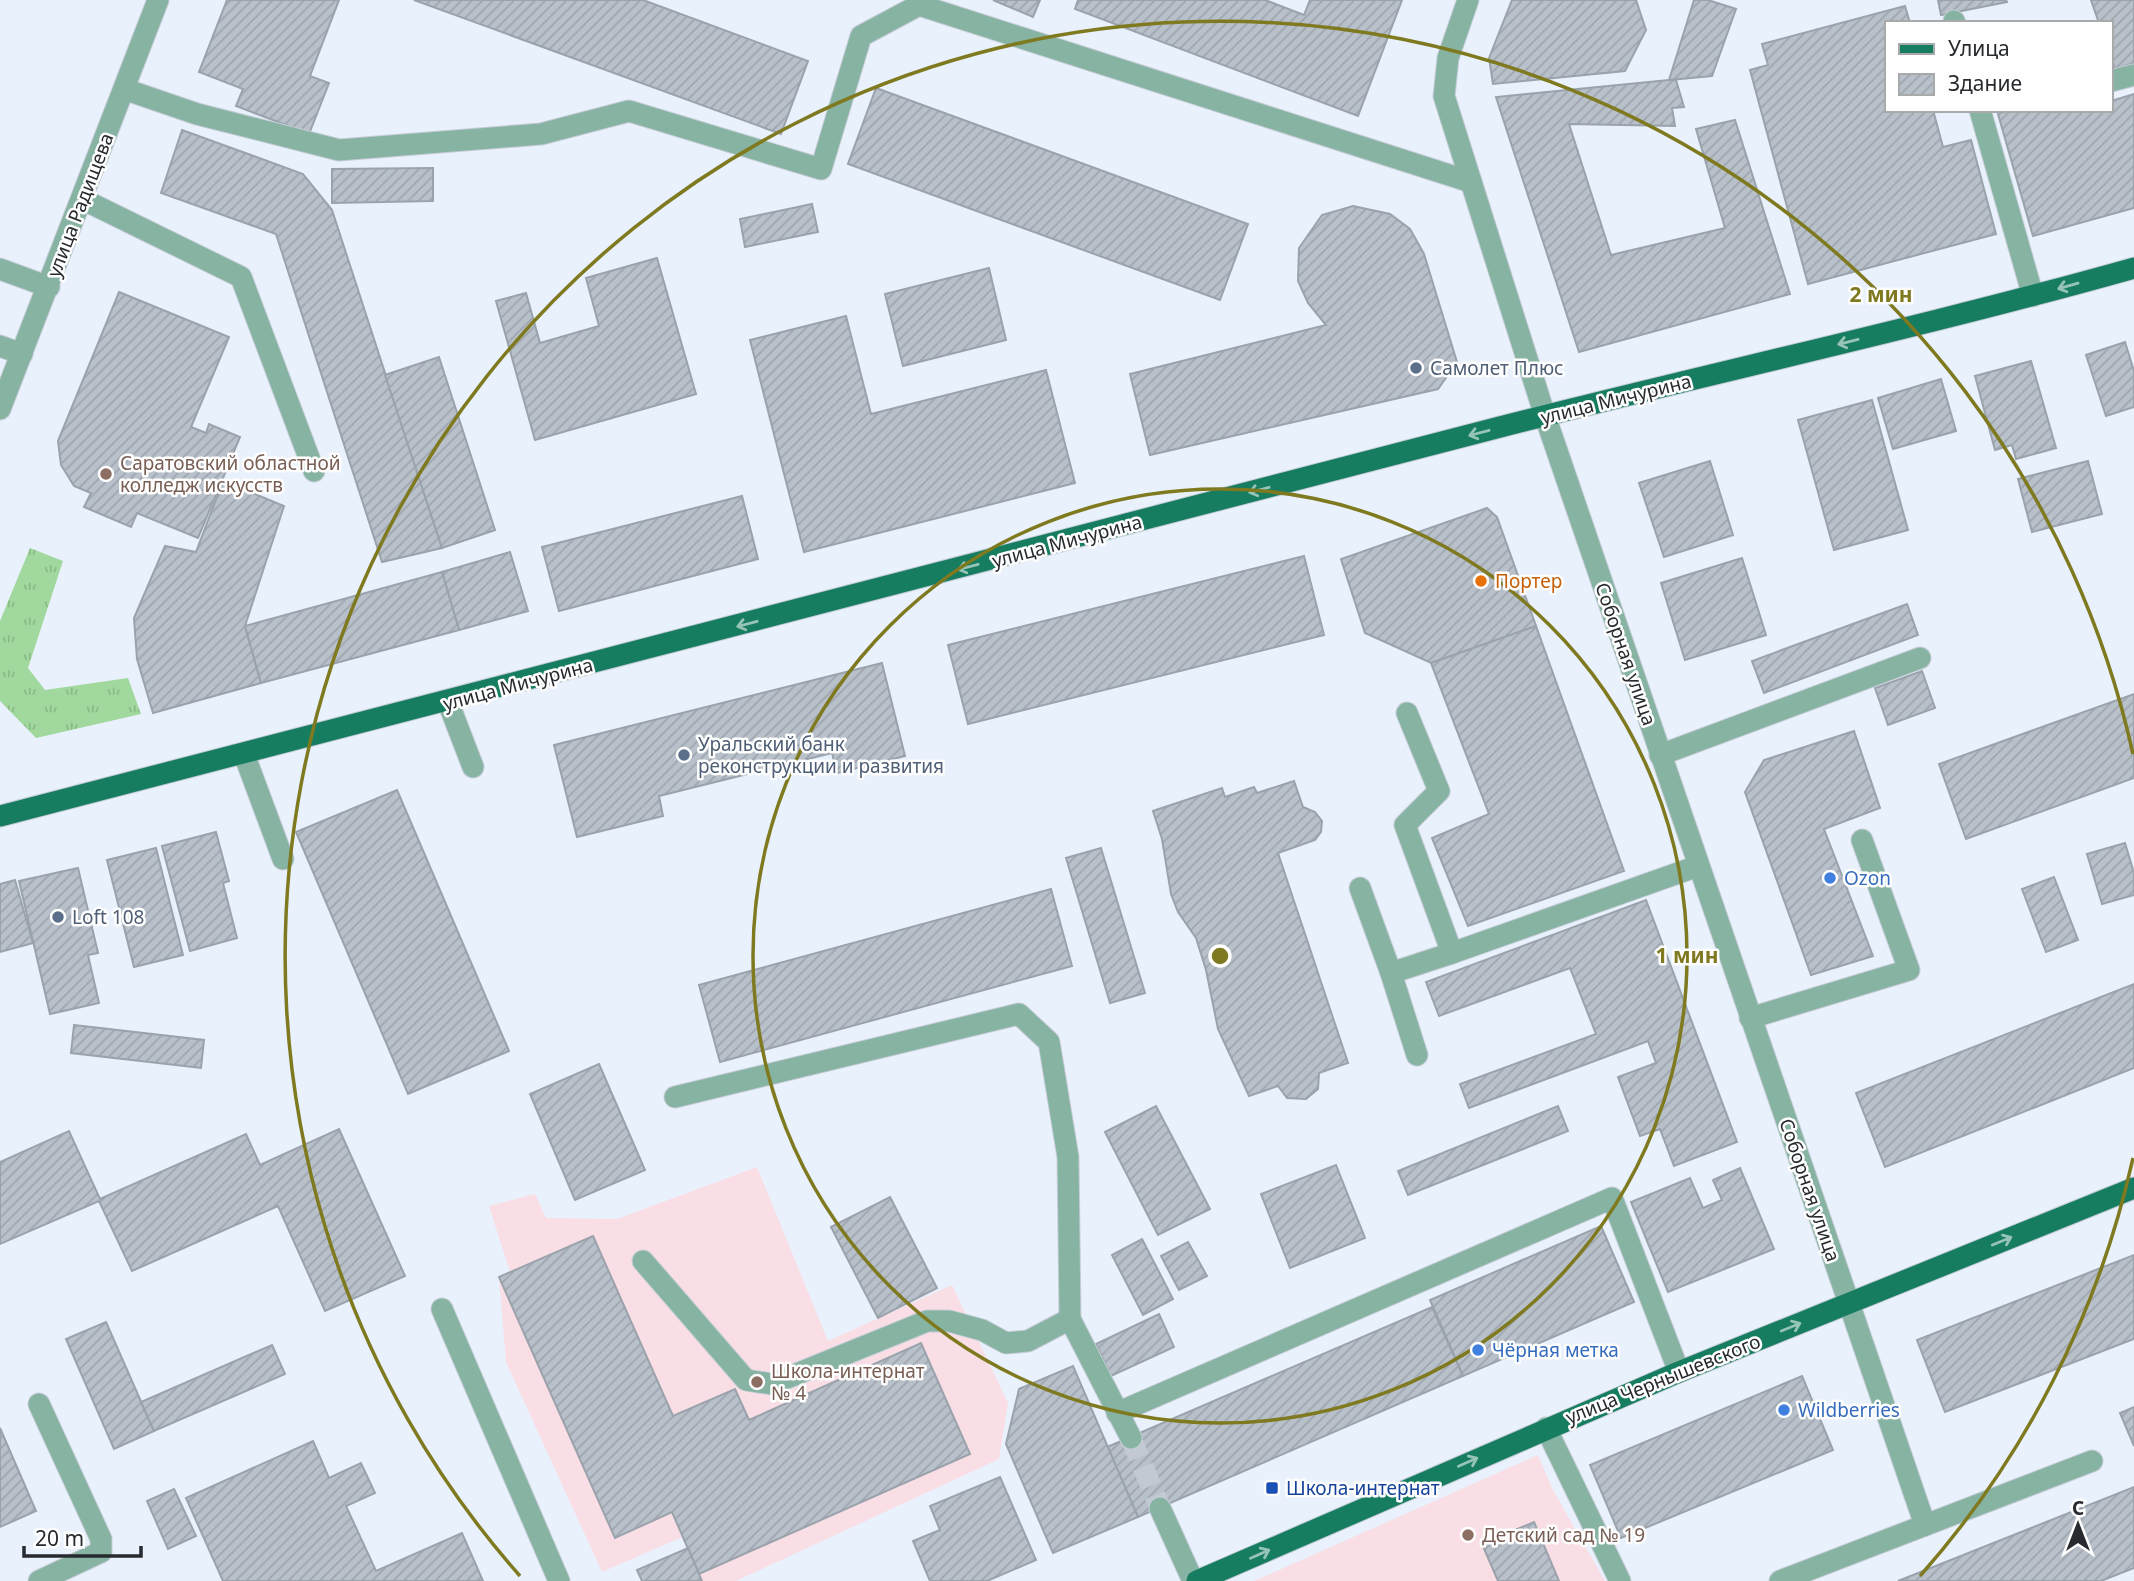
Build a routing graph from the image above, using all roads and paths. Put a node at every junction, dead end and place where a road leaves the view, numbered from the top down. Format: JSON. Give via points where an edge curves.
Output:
{"nodes":[{"id":1,"x":158,"y":0,"type":"edge"},
{"id":2,"x":1468,"y":0,"type":"edge"},
{"id":3,"x":2134,"y":75,"type":"edge"},
{"id":4,"x":2113,"y":80,"type":"edge"},
{"id":5,"x":124,"y":89,"type":"junction"},
{"id":6,"x":1981,"y":112,"type":"edge"},
{"id":7,"x":1471,"y":182,"type":"junction"},
{"id":8,"x":82,"y":199,"type":"junction"},
{"id":9,"x":2134,"y":268,"type":"edge"},
{"id":10,"x":0,"y":269,"type":"edge"},
{"id":11,"x":49,"y":287,"type":"junction"},
{"id":12,"x":2033,"y":296,"type":"junction"},
{"id":13,"x":0,"y":346,"type":"edge"},
{"id":14,"x":22,"y":354,"type":"junction"},
{"id":15,"x":0,"y":409,"type":"edge"},
{"id":16,"x":1545,"y":416,"type":"junction"},
{"id":17,"x":314,"y":471,"type":"dead end"},
{"id":18,"x":1920,"y":658,"type":"dead end"},
{"id":19,"x":448,"y":702,"type":"junction"},
{"id":20,"x":1408,"y":713,"type":"dead end"},
{"id":21,"x":244,"y":754,"type":"junction"},
{"id":22,"x":1660,"y":755,"type":"junction"},
{"id":23,"x":473,"y":767,"type":"dead end"},
{"id":24,"x":0,"y":816,"type":"edge"},
{"id":25,"x":1861,"y":840,"type":"dead end"},
{"id":26,"x":283,"y":859,"type":"dead end"},
{"id":27,"x":1698,"y":866,"type":"junction"},
{"id":28,"x":1360,"y":888,"type":"dead end"},
{"id":29,"x":1452,"y":953,"type":"junction"},
{"id":30,"x":1391,"y":974,"type":"junction"},
{"id":31,"x":1750,"y":1018,"type":"junction"},
{"id":32,"x":1417,"y":1055,"type":"dead end"},
{"id":33,"x":675,"y":1097,"type":"dead end"},
{"id":34,"x":2134,"y":1188,"type":"edge"},
{"id":35,"x":643,"y":1261,"type":"dead end"},
{"id":36,"x":1849,"y":1303,"type":"junction"},
{"id":37,"x":442,"y":1309,"type":"dead end"},
{"id":38,"x":1070,"y":1319,"type":"junction"},
{"id":39,"x":1679,"y":1372,"type":"junction"},
{"id":40,"x":39,"y":1404,"type":"dead end"},
{"id":41,"x":1117,"y":1413,"type":"junction"},
{"id":42,"x":1546,"y":1428,"type":"junction"},
{"id":43,"x":1131,"y":1438,"type":"tunnel mouth"},
{"id":44,"x":2092,"y":1461,"type":"dead end"},
{"id":45,"x":1160,"y":1508,"type":"tunnel mouth"},
{"id":46,"x":1925,"y":1525,"type":"junction"},
{"id":47,"x":39,"y":1581,"type":"edge"},
{"id":48,"x":559,"y":1581,"type":"edge"},
{"id":49,"x":1195,"y":1581,"type":"edge"},
{"id":50,"x":1620,"y":1581,"type":"edge"},
{"id":51,"x":1780,"y":1581,"type":"edge"}],
"edges":[{"from":1,"to":5,"type":"street","name":"улица Радищева"},
{"from":2,"to":7,"type":"street","name":"Соборная улица","via":[[1448,58],[1444,96]]},
{"from":3,"to":4,"type":"street"},
{"from":5,"to":7,"type":"street","via":[[197,114],[339,150],[541,134],[629,111],[821,169],[861,36],[919,5]]},
{"from":5,"to":8,"type":"street","name":"улица Радищева"},
{"from":6,"to":12,"type":"street"},
{"from":7,"to":16,"type":"street","name":"Соборная улица"},
{"from":8,"to":11,"type":"street","name":"улица Радищева"},
{"from":8,"to":17,"type":"street","via":[[241,277]]},
{"from":9,"to":12,"type":"main road","name":"улица Мичурина","one_way":true},
{"from":10,"to":11,"type":"street"},
{"from":11,"to":14,"type":"street","name":"улица Радищева"},
{"from":12,"to":16,"type":"main road","name":"улица Мичурина","one_way":true},
{"from":13,"to":14,"type":"street"},
{"from":14,"to":15,"type":"street","name":"улица Радищева"},
{"from":16,"to":19,"type":"main road","name":"улица Мичурина","one_way":true},
{"from":16,"to":22,"type":"street","name":"Соборная улица"},
{"from":18,"to":22,"type":"street"},
{"from":19,"to":21,"type":"main road","name":"улица Мичурина"},
{"from":19,"to":23,"type":"street"},
{"from":20,"to":29,"type":"street","via":[[1439,792],[1405,825]]},
{"from":21,"to":24,"type":"main road","name":"улица Мичурина"},
{"from":21,"to":26,"type":"street"},
{"from":22,"to":27,"type":"street","name":"Соборная улица"},
{"from":25,"to":31,"type":"street","via":[[1909,970]]},
{"from":27,"to":29,"type":"street"},
{"from":27,"to":31,"type":"street","name":"Соборная улица"},
{"from":28,"to":30,"type":"street"},
{"from":29,"to":30,"type":"street"},
{"from":30,"to":32,"type":"street"},
{"from":31,"to":36,"type":"street","name":"Соборная улица"},
{"from":33,"to":38,"type":"street","via":[[1019,1014],[1049,1042],[1069,1157]]},
{"from":36,"to":34,"type":"main road","name":"улица Чернышевского","one_way":true},
{"from":35,"to":38,"type":"street","via":[[746,1380],[772,1384],[927,1321],[949,1321],[982,1330],[1006,1343],[1028,1341]]},
{"from":39,"to":36,"type":"main road","name":"улица Чернышевского","one_way":true},
{"from":36,"to":46,"type":"street","name":"Соборная улица"},
{"from":37,"to":48,"type":"street"},
{"from":38,"to":41,"type":"street"},
{"from":39,"to":41,"type":"street","via":[[1612,1198]]},
{"from":39,"to":42,"type":"main road","name":"улица Чернышевского"},
{"from":40,"to":47,"type":"street","via":[[102,1539],[101,1552]]},
{"from":41,"to":43,"type":"street"},
{"from":49,"to":42,"type":"main road","name":"улица Чернышевского","one_way":true},
{"from":42,"to":50,"type":"street"},
{"from":44,"to":46,"type":"street"},
{"from":45,"to":49,"type":"street"},
{"from":46,"to":51,"type":"street"}]}
